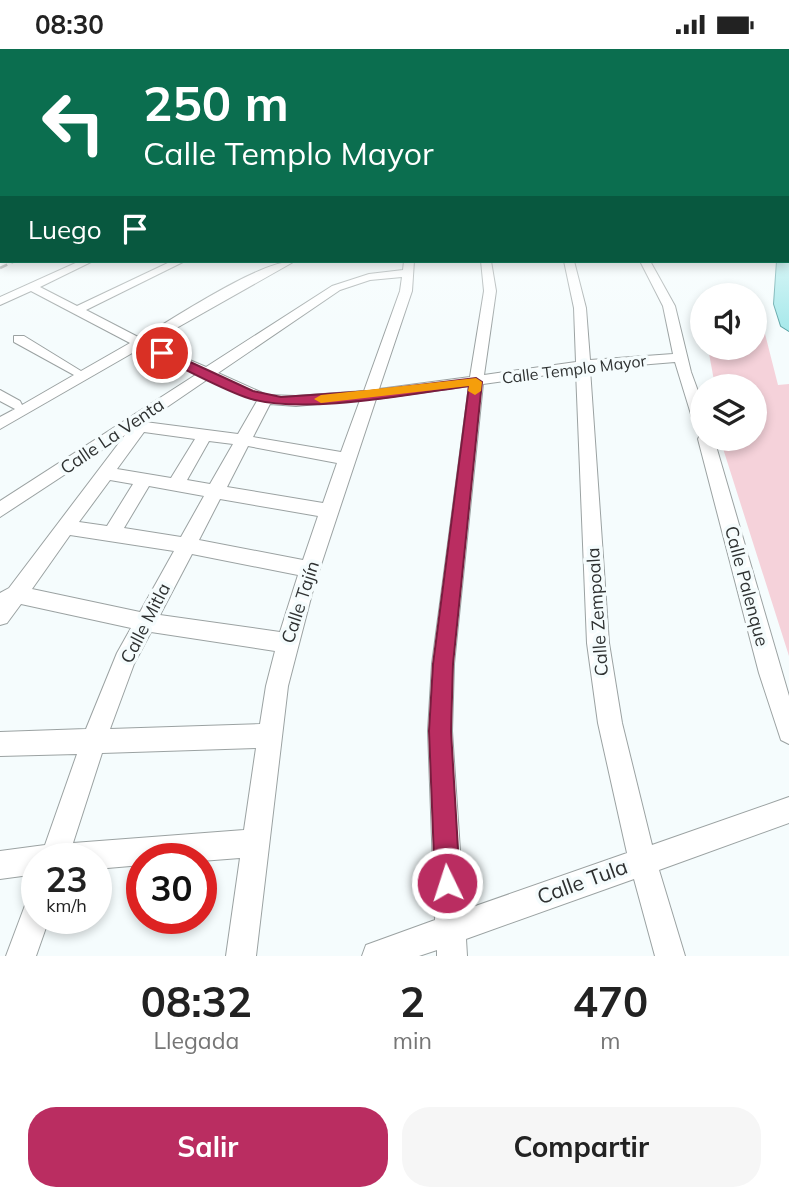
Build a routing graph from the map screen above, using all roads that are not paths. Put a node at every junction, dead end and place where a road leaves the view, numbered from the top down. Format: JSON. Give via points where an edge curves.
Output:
{"nodes":[{"id":1,"x":84,"y":263,"type":"edge"},
{"id":2,"x":176,"y":263,"type":"edge"},
{"id":3,"x":272,"y":263,"type":"edge"},
{"id":4,"x":286,"y":263,"type":"edge"},
{"id":5,"x":486,"y":263,"type":"edge"},
{"id":6,"x":570,"y":263,"type":"edge"},
{"id":7,"x":646,"y":263,"type":"edge"},
{"id":8,"x":784,"y":263,"type":"edge"},
{"id":9,"x":409,"y":267,"type":"edge"},
{"id":10,"x":31,"y":287,"type":"junction"},
{"id":11,"x":0,"y":301,"type":"edge"},
{"id":12,"x":77,"y":310,"type":"junction"},
{"id":13,"x":789,"y":326,"type":"edge"},
{"id":14,"x":19,"y":339,"type":"dead end"},
{"id":15,"x":136,"y":341,"type":"junction"},
{"id":16,"x":682,"y":357,"type":"junction"},
{"id":17,"x":582,"y":366,"type":"junction"},
{"id":18,"x":74,"y":371,"type":"junction"},
{"id":19,"x":205,"y":373,"type":"junction"},
{"id":20,"x":476,"y":382,"type":"junction"},
{"id":21,"x":690,"y":389,"type":"edge"},
{"id":22,"x":0,"y":395,"type":"edge"},
{"id":23,"x":370,"y":395,"type":"junction"},
{"id":24,"x":265,"y":399,"type":"junction"},
{"id":25,"x":15,"y":404,"type":"junction"},
{"id":26,"x":0,"y":412,"type":"edge"},
{"id":27,"x":0,"y":424,"type":"edge"},
{"id":28,"x":135,"y":425,"type":"junction"},
{"id":29,"x":205,"y":435,"type":"junction"},
{"id":30,"x":242,"y":440,"type":"junction"},
{"id":31,"x":709,"y":451,"type":"edge"},
{"id":32,"x":347,"y":459,"type":"junction"},
{"id":33,"x":106,"y":473,"type":"junction"},
{"id":34,"x":145,"y":479,"type":"junction"},
{"id":35,"x":176,"y":484,"type":"junction"},
{"id":36,"x":214,"y":491,"type":"junction"},
{"id":37,"x":0,"y":510,"type":"edge"},
{"id":38,"x":330,"y":511,"type":"junction"},
{"id":39,"x":67,"y":527,"type":"junction"},
{"id":40,"x":112,"y":533,"type":"junction"},
{"id":41,"x":185,"y":545,"type":"junction"},
{"id":42,"x":311,"y":569,"type":"junction"},
{"id":43,"x":8,"y":598,"type":"edge"},
{"id":44,"x":0,"y":616,"type":"edge"},
{"id":45,"x":145,"y":622,"type":"junction"},
{"id":46,"x":287,"y":643,"type":"junction"},
{"id":47,"x":789,"y":732,"type":"edge"},
{"id":48,"x":269,"y":736,"type":"junction"},
{"id":49,"x":94,"y":740,"type":"junction"},
{"id":50,"x":0,"y":744,"type":"edge"},
{"id":51,"x":789,"y":810,"type":"edge"},
{"id":52,"x":53,"y":843,"type":"edge"},
{"id":53,"x":255,"y":843,"type":"junction"},
{"id":54,"x":112,"y":854,"type":"edge"},
{"id":55,"x":643,"y":860,"type":"junction"},
{"id":56,"x":21,"y":862,"type":"edge"},
{"id":57,"x":0,"y":865,"type":"edge"},
{"id":58,"x":29,"y":934,"type":"edge"},
{"id":59,"x":451,"y":942,"type":"edge"},
{"id":60,"x":21,"y":956,"type":"edge"},
{"id":61,"x":241,"y":956,"type":"edge"},
{"id":62,"x":377,"y":956,"type":"edge"},
{"id":63,"x":670,"y":956,"type":"edge"}],
"edges":[{"from":1,"to":10,"type":"street"},
{"from":2,"to":12,"type":"street"},
{"from":3,"to":15,"type":"street"},
{"from":4,"to":15,"type":"street"},
{"from":5,"to":20,"type":"street","via":[[490,291]]},
{"from":6,"to":17,"type":"street","name":"Calle Zempoala","via":[[579,300]]},
{"from":7,"to":16,"type":"street","via":[[669,306]]},
{"from":8,"to":13,"type":"main road","via":[[782,304]]},
{"from":9,"to":19,"type":"street","name":"Calle La Venta","via":[[336,288]]},
{"from":9,"to":23,"type":"street","name":"Calle Tajín","via":[[406,291]]},
{"from":10,"to":11,"type":"street"},
{"from":10,"to":12,"type":"street","name":"Calle Templo Mayor"},
{"from":12,"to":15,"type":"street","name":"Calle Templo Mayor"},
{"from":14,"to":18,"type":"street"},
{"from":15,"to":18,"type":"street"},
{"from":15,"to":19,"type":"street","name":"Calle Templo Mayor"},
{"from":15,"to":27,"type":"street"},
{"from":16,"to":17,"type":"street","name":"Calle Templo Mayor"},
{"from":16,"to":21,"type":"street"},
{"from":17,"to":20,"type":"street","name":"Calle Templo Mayor"},
{"from":17,"to":55,"type":"street","name":"Calle Zempoala","via":[[603,696]]},
{"from":18,"to":25,"type":"street"},
{"from":19,"to":24,"type":"street","name":"Calle Templo Mayor"},
{"from":19,"to":28,"type":"street","name":"Calle La Venta"},
{"from":20,"to":23,"type":"street","name":"Calle Templo Mayor"},
{"from":20,"to":59,"type":"street","via":[[443,664],[441,745]]},
{"from":22,"to":25,"type":"street"},
{"from":23,"to":24,"type":"street","name":"Calle Templo Mayor"},
{"from":23,"to":32,"type":"street","name":"Calle Tajín"},
{"from":24,"to":30,"type":"street","name":"Calle Mitla"},
{"from":25,"to":26,"type":"street"},
{"from":28,"to":29,"type":"street"},
{"from":28,"to":33,"type":"street"},
{"from":28,"to":37,"type":"street","name":"Calle La Venta"},
{"from":29,"to":30,"type":"street"},
{"from":29,"to":35,"type":"street"},
{"from":30,"to":32,"type":"street"},
{"from":30,"to":36,"type":"street","name":"Calle Mitla"},
{"from":31,"to":47,"type":"street","name":"Calle Palenque"},
{"from":32,"to":38,"type":"street","name":"Calle Tajín"},
{"from":33,"to":34,"type":"street"},
{"from":33,"to":39,"type":"street"},
{"from":34,"to":35,"type":"street"},
{"from":34,"to":40,"type":"street"},
{"from":35,"to":36,"type":"street"},
{"from":36,"to":38,"type":"street"},
{"from":36,"to":41,"type":"street","name":"Calle Mitla"},
{"from":38,"to":42,"type":"street","name":"Calle Tajín"},
{"from":39,"to":40,"type":"street"},
{"from":39,"to":43,"type":"street"},
{"from":40,"to":41,"type":"street"},
{"from":41,"to":42,"type":"street"},
{"from":41,"to":45,"type":"street","name":"Calle Mitla"},
{"from":42,"to":46,"type":"street","name":"Calle Tajín"},
{"from":43,"to":44,"type":"street"},
{"from":43,"to":45,"type":"street"},
{"from":45,"to":46,"type":"street"},
{"from":45,"to":49,"type":"street","name":"Calle Mitla"},
{"from":46,"to":48,"type":"street","name":"Calle Tajín"},
{"from":48,"to":49,"type":"street"},
{"from":48,"to":53,"type":"street","name":"Calle Tajín"},
{"from":49,"to":50,"type":"street"},
{"from":49,"to":52,"type":"street","name":"Calle Mitla"},
{"from":51,"to":55,"type":"street","name":"Calle Tula"},
{"from":53,"to":54,"type":"street"},
{"from":53,"to":61,"type":"street","name":"Calle Tajín"},
{"from":55,"to":59,"type":"street","name":"Calle Tula"},
{"from":55,"to":63,"type":"street","name":"Calle Zempoala"},
{"from":56,"to":57,"type":"street"},
{"from":58,"to":60,"type":"street"},
{"from":59,"to":62,"type":"street","name":"Calle Tula"}]}
